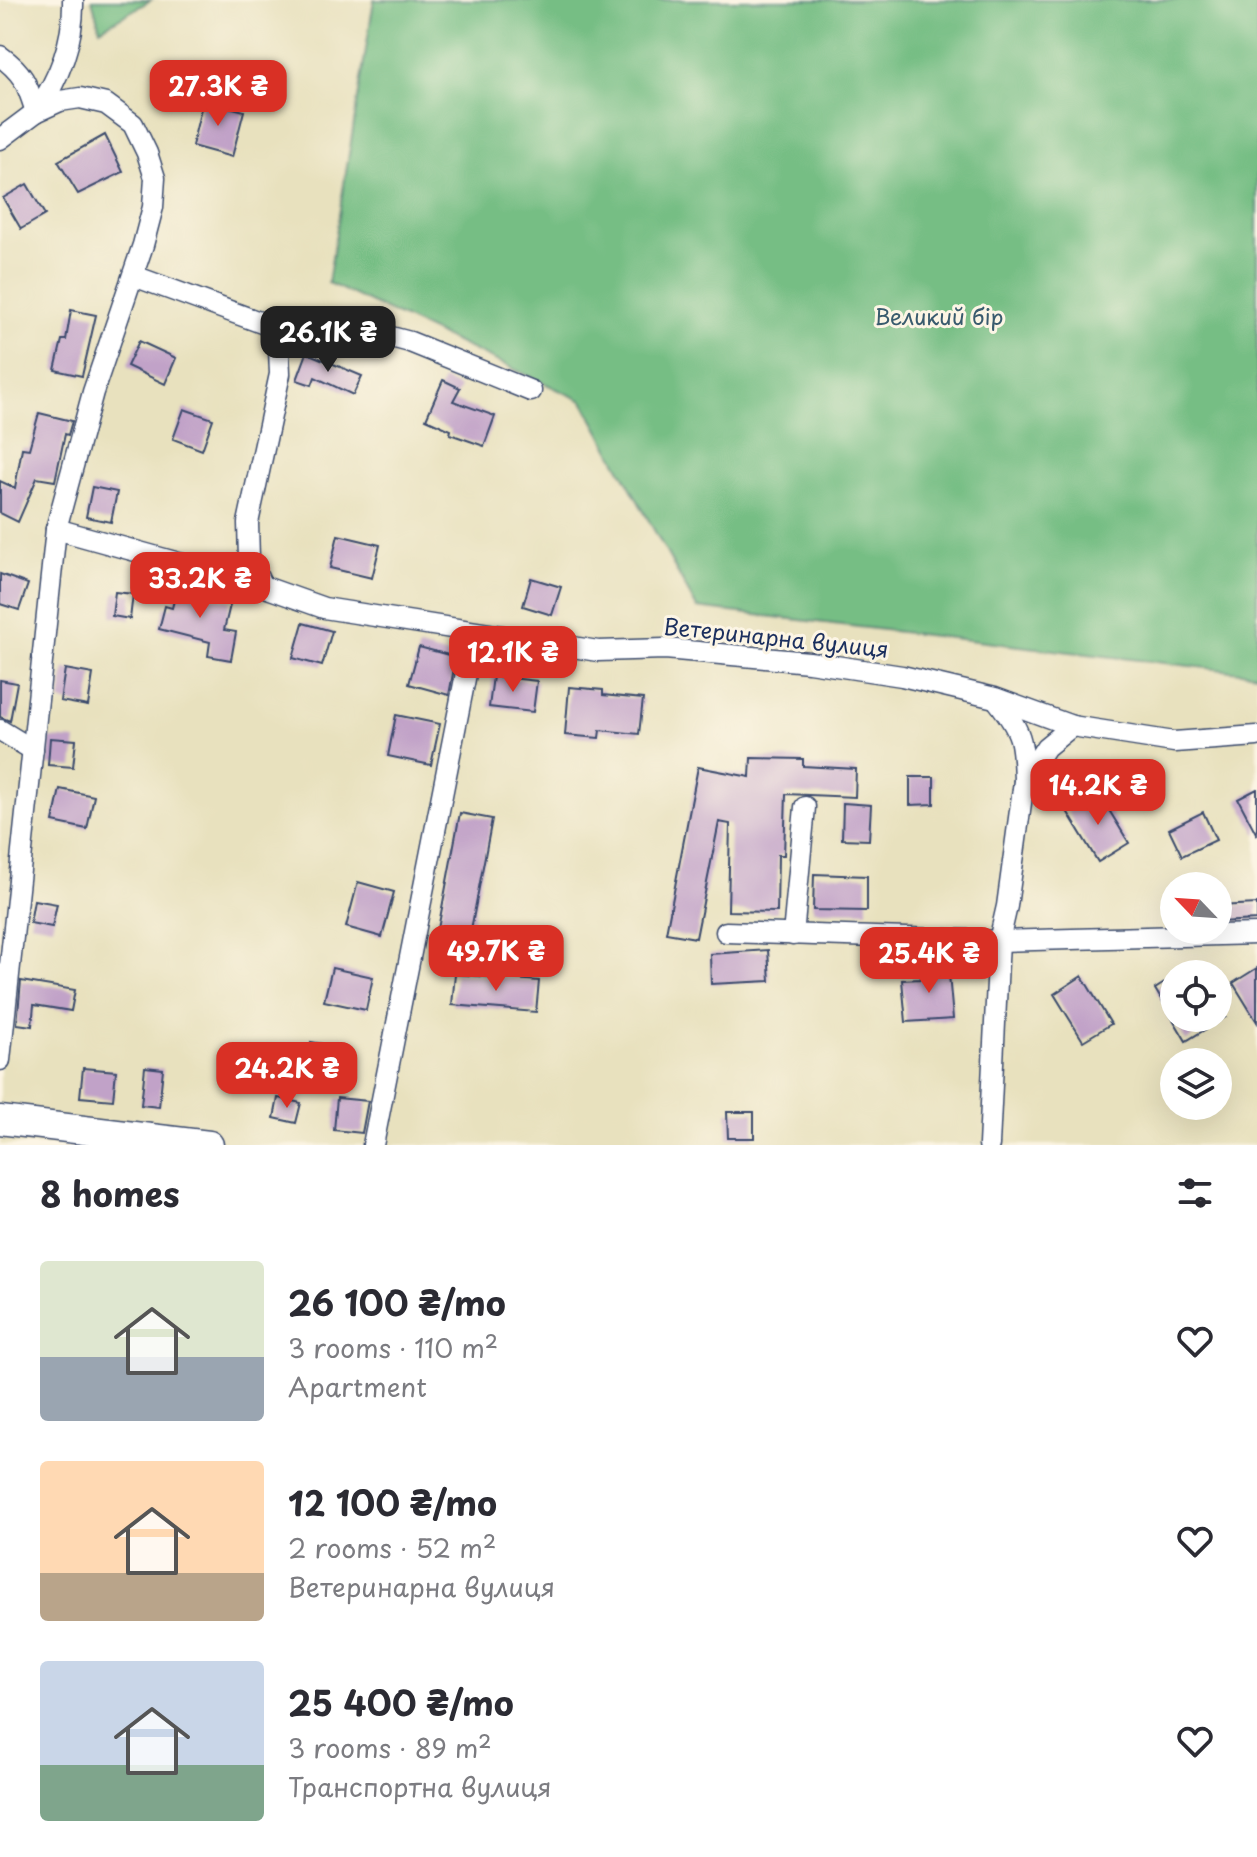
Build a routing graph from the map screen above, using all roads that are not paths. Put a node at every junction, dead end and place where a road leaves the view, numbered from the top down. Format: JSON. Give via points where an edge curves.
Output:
{"nodes":[{"id":1,"x":73,"y":0,"type":"edge"},
{"id":2,"x":0,"y":56,"type":"edge"},
{"id":3,"x":36,"y":112,"type":"junction"},
{"id":4,"x":0,"y":139,"type":"edge"},
{"id":5,"x":134,"y":276,"type":"junction"},
{"id":6,"x":273,"y":327,"type":"junction"},
{"id":7,"x":531,"y":391,"type":"dead end"},
{"id":8,"x":56,"y":529,"type":"junction"},
{"id":9,"x":262,"y":586,"type":"junction"},
{"id":10,"x":474,"y":633,"type":"junction"},
{"id":11,"x":995,"y":698,"type":"junction"},
{"id":12,"x":1072,"y":726,"type":"junction"},
{"id":13,"x":0,"y":730,"type":"edge"},
{"id":14,"x":1257,"y":736,"type":"edge"},
{"id":15,"x":33,"y":750,"type":"junction"},
{"id":16,"x":1024,"y":781,"type":"junction"},
{"id":17,"x":805,"y":807,"type":"dead end"},
{"id":18,"x":726,"y":932,"type":"dead end"},
{"id":19,"x":1257,"y":934,"type":"edge"},
{"id":20,"x":793,"y":935,"type":"junction"},
{"id":21,"x":999,"y":941,"type":"junction"},
{"id":22,"x":0,"y":1060,"type":"edge"},
{"id":23,"x":0,"y":1120,"type":"edge"},
{"id":24,"x":161,"y":1142,"type":"edge"},
{"id":25,"x":209,"y":1145,"type":"edge"},
{"id":26,"x":373,"y":1145,"type":"edge"},
{"id":27,"x":989,"y":1145,"type":"edge"}],
"edges":[{"from":1,"to":3,"type":"street","via":[[65,56]]},
{"from":2,"to":3,"type":"street","via":[[26,81]]},
{"from":3,"to":4,"type":"street"},
{"from":3,"to":5,"type":"street","via":[[80,98],[106,104],[133,124],[155,178],[153,207]]},
{"from":5,"to":6,"type":"street"},
{"from":5,"to":8,"type":"street","via":[[93,392]]},
{"from":6,"to":7,"type":"street","via":[[361,329],[410,342]]},
{"from":6,"to":9,"type":"street","via":[[280,374],[248,523],[249,559]]},
{"from":8,"to":9,"type":"street","name":"Ветеринарна вулиця"},
{"from":8,"to":15,"type":"street"},
{"from":9,"to":10,"type":"street","name":"Ветеринарна вулиця","via":[[324,608]]},
{"from":10,"to":11,"type":"street","name":"Ветеринарна вулиця","via":[[598,651],[665,649],[809,662]]},
{"from":10,"to":26,"type":"street"},
{"from":11,"to":12,"type":"street","name":"Ветеринарна вулиця"},
{"from":11,"to":16,"type":"street","via":[[1023,744]]},
{"from":12,"to":14,"type":"street","name":"Ветеринарна вулиця","via":[[1174,742]]},
{"from":12,"to":16,"type":"street","via":[[1046,747]]},
{"from":13,"to":15,"type":"street"},
{"from":15,"to":22,"type":"street"},
{"from":16,"to":21,"type":"street"},
{"from":17,"to":20,"type":"street"},
{"from":18,"to":20,"type":"street"},
{"from":19,"to":21,"type":"street"},
{"from":20,"to":21,"type":"street"},
{"from":21,"to":27,"type":"street"},
{"from":23,"to":24,"type":"street"},
{"from":24,"to":25,"type":"street"}]}
